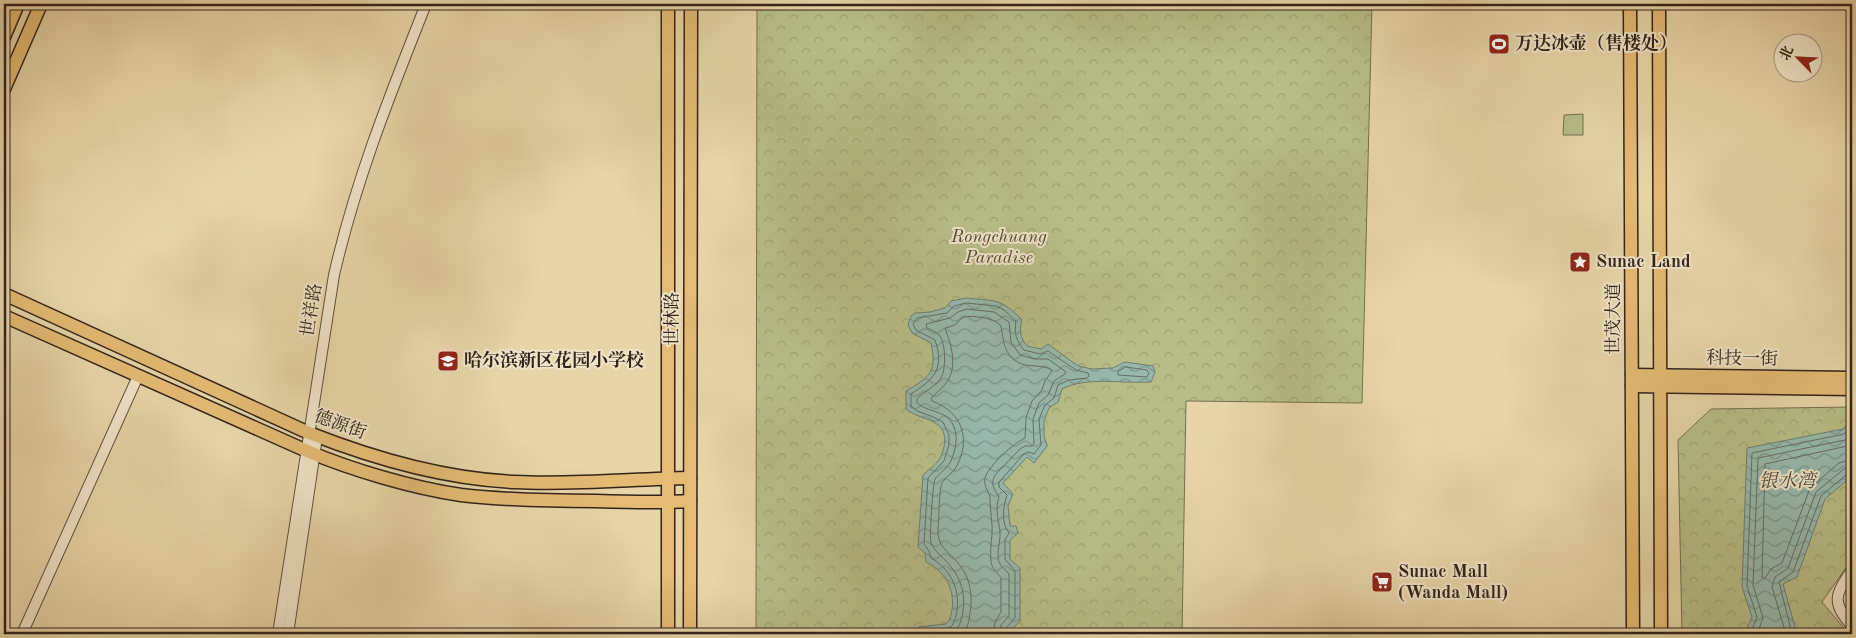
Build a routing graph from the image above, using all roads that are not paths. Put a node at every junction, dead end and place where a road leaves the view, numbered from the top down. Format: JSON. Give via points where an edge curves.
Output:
{"nodes":[{"id":1,"x":18,"y":4,"type":"edge"},
{"id":2,"x":41,"y":4,"type":"edge"},
{"id":3,"x":426,"y":4,"type":"edge"},
{"id":4,"x":668,"y":4,"type":"edge"},
{"id":5,"x":691,"y":4,"type":"edge"},
{"id":6,"x":1630,"y":4,"type":"edge"},
{"id":7,"x":1658,"y":4,"type":"edge"},
{"id":8,"x":4,"y":37,"type":"edge"},
{"id":9,"x":4,"y":89,"type":"edge"},
{"id":10,"x":4,"y":294,"type":"edge"},
{"id":11,"x":4,"y":316,"type":"edge"},
{"id":12,"x":138,"y":376,"type":"junction"},
{"id":13,"x":1632,"y":380,"type":"junction"},
{"id":14,"x":1660,"y":380,"type":"junction"},
{"id":15,"x":1848,"y":384,"type":"edge"},
{"id":16,"x":313,"y":435,"type":"junction"},
{"id":17,"x":311,"y":453,"type":"junction"},
{"id":18,"x":668,"y":478,"type":"junction"},
{"id":19,"x":690,"y":478,"type":"junction"},
{"id":20,"x":690,"y":501,"type":"junction"},
{"id":21,"x":668,"y":502,"type":"junction"},
{"id":22,"x":1852,"y":570,"type":"edge"},
{"id":23,"x":1852,"y":626,"type":"edge"},
{"id":24,"x":22,"y":634,"type":"edge"},
{"id":25,"x":278,"y":634,"type":"edge"},
{"id":26,"x":288,"y":634,"type":"edge"},
{"id":27,"x":668,"y":634,"type":"edge"},
{"id":28,"x":690,"y":634,"type":"edge"},
{"id":29,"x":1633,"y":634,"type":"edge"},
{"id":30,"x":1661,"y":634,"type":"edge"}],
"edges":[{"from":1,"to":8,"type":"main road"},
{"from":2,"to":9,"type":"main road"},
{"from":3,"to":16,"type":"street","name":"世祥路","via":[[377,127],[344,231],[334,275]]},
{"from":4,"to":18,"type":"main road","name":"世林路"},
{"from":5,"to":19,"type":"main road","name":"世林路"},
{"from":6,"to":13,"type":"main road","name":"世茂大道"},
{"from":7,"to":14,"type":"main road"},
{"from":10,"to":16,"type":"main road","name":"德源街"},
{"from":11,"to":12,"type":"main road","name":"德源街"},
{"from":12,"to":17,"type":"main road","name":"德源街"},
{"from":12,"to":24,"type":"street"},
{"from":13,"to":14,"type":"main road","name":"科技一街"},
{"from":13,"to":29,"type":"main road","name":"世茂大道"},
{"from":14,"to":15,"type":"main road","name":"科技一街"},
{"from":14,"to":30,"type":"main road"},
{"from":16,"to":17,"type":"street","name":"世祥路"},
{"from":16,"to":18,"type":"main road","name":"德源街","via":[[398,463],[475,478],[551,483]]},
{"from":17,"to":21,"type":"main road","name":"德源街","via":[[370,473],[459,494],[492,498]]},
{"from":17,"to":25,"type":"street","name":"世祥路"},
{"from":17,"to":26,"type":"street","name":"世祥路"},
{"from":18,"to":19,"type":"main road","name":"德源街"},
{"from":18,"to":21,"type":"main road","name":"世林路"},
{"from":19,"to":20,"type":"main road","name":"世林路"},
{"from":20,"to":21,"type":"main road","name":"德源街"},
{"from":20,"to":28,"type":"main road","name":"世林路"},
{"from":21,"to":27,"type":"main road","name":"世林路"},
{"from":22,"to":23,"type":"street","via":[[1840,588],[1837,600],[1840,612]]}]}
